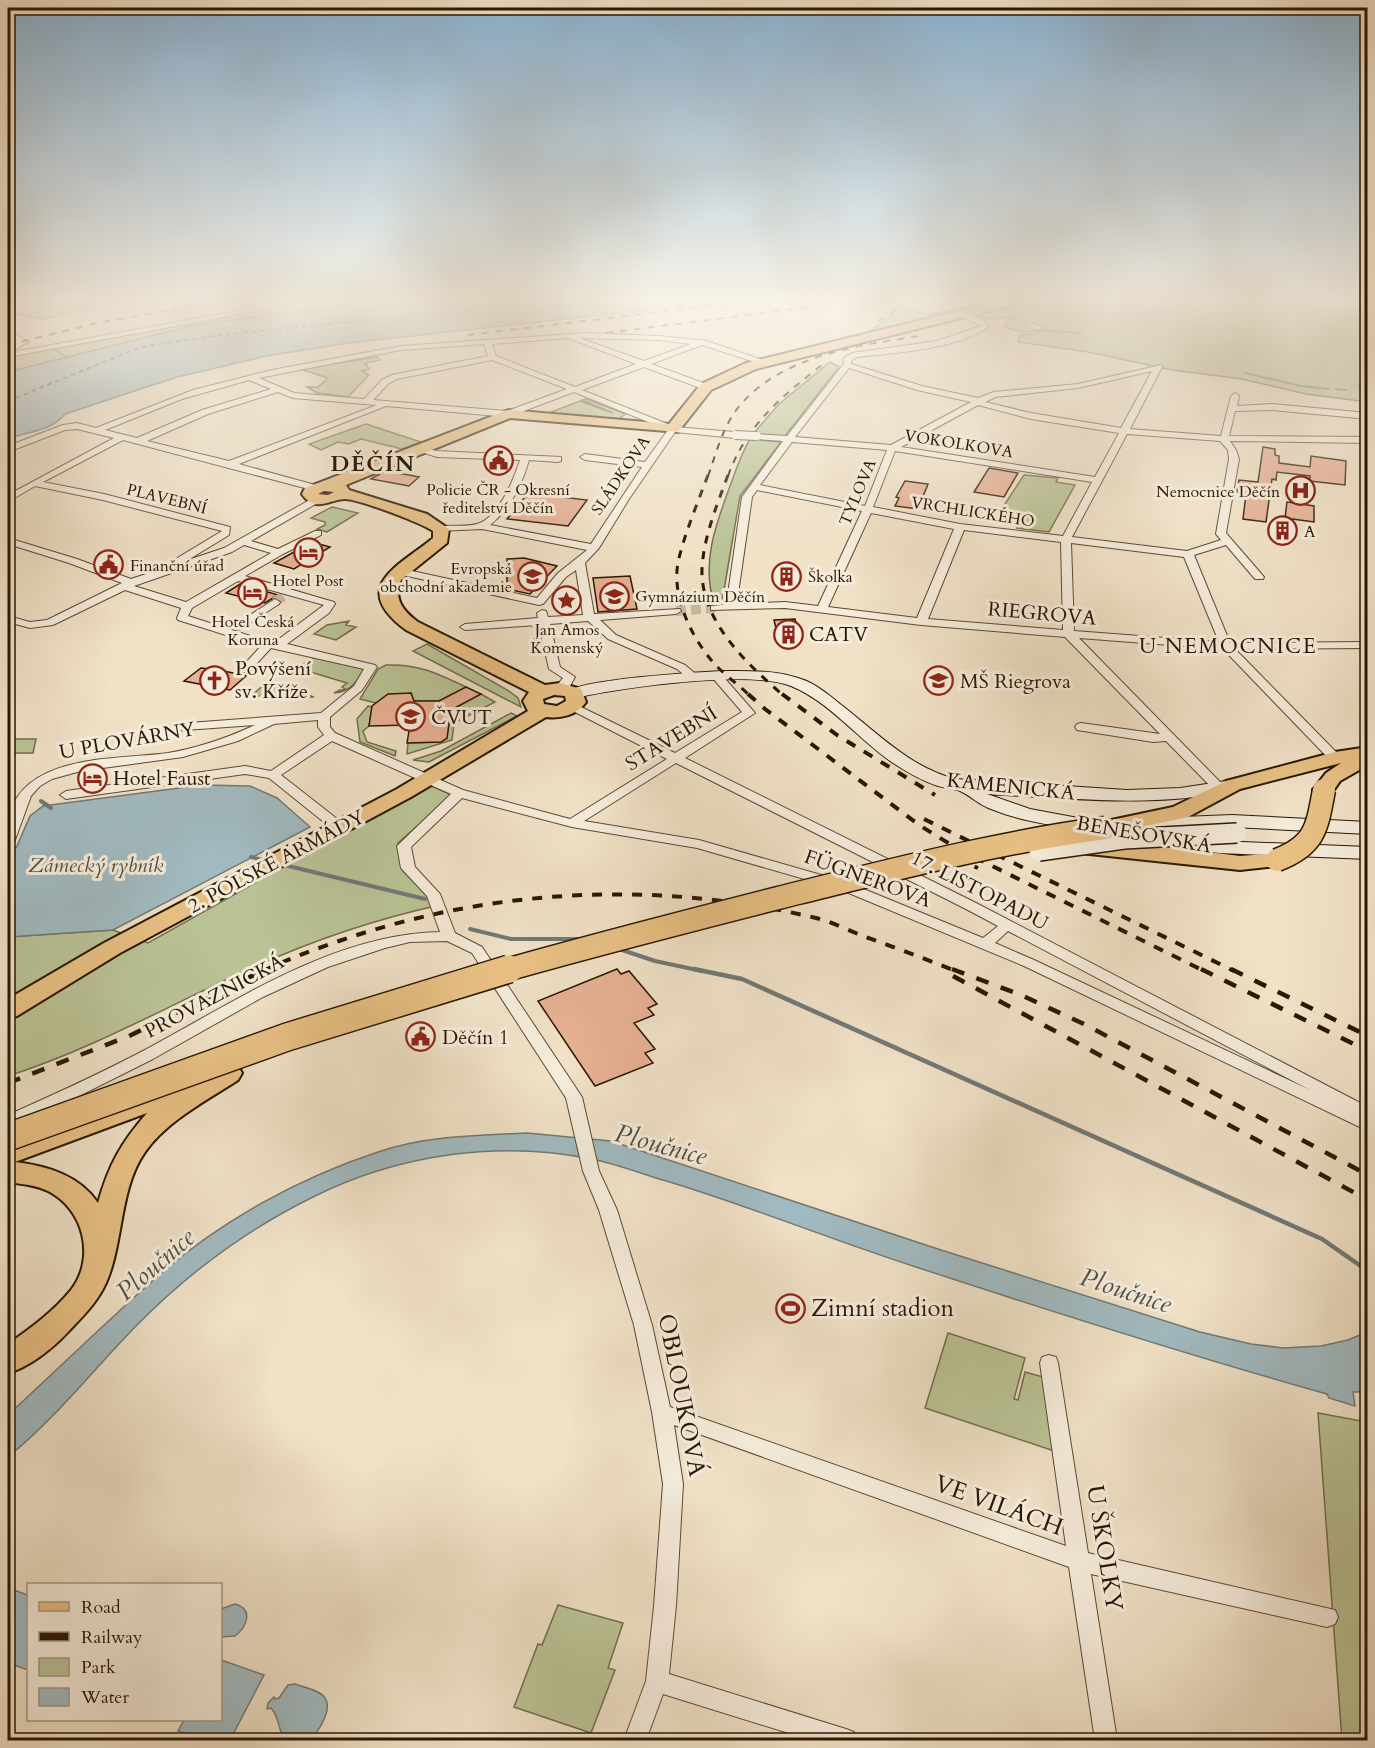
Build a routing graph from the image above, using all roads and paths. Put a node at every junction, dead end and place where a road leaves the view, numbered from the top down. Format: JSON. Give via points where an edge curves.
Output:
{"nodes":[{"id":1,"x":235,"y":383,"type":"edge"},
{"id":2,"x":263,"y":383,"type":"edge"},
{"id":3,"x":384,"y":383,"type":"edge"},
{"id":4,"x":557,"y":383,"type":"edge"},
{"id":5,"x":596,"y":383,"type":"edge"},
{"id":6,"x":694,"y":383,"type":"edge"},
{"id":7,"x":716,"y":383,"type":"edge"},
{"id":8,"x":833,"y":383,"type":"edge"},
{"id":9,"x":904,"y":383,"type":"edge"},
{"id":10,"x":1097,"y":383,"type":"edge"},
{"id":11,"x":1150,"y":383,"type":"edge"},
{"id":12,"x":706,"y":387,"type":"junction"},
{"id":13,"x":279,"y":389,"type":"junction"},
{"id":14,"x":576,"y":390,"type":"junction"},
{"id":15,"x":1235,"y":396,"type":"dead end"},
{"id":16,"x":979,"y":401,"type":"junction"},
{"id":17,"x":366,"y":402,"type":"junction"},
{"id":18,"x":387,"y":404,"type":"junction"},
{"id":19,"x":1233,"y":409,"type":"junction"},
{"id":20,"x":508,"y":414,"type":"junction"},
{"id":21,"x":1368,"y":416,"type":"edge"},
{"id":22,"x":673,"y":429,"type":"junction"},
{"id":23,"x":96,"y":431,"type":"junction"},
{"id":24,"x":1124,"y":431,"type":"junction"},
{"id":25,"x":121,"y":438,"type":"junction"},
{"id":26,"x":789,"y":439,"type":"junction"},
{"id":27,"x":1224,"y":440,"type":"junction"},
{"id":28,"x":1368,"y":440,"type":"edge"},
{"id":29,"x":136,"y":442,"type":"junction"},
{"id":30,"x":892,"y":448,"type":"junction"},
{"id":31,"x":8,"y":449,"type":"edge"},
{"id":32,"x":419,"y":450,"type":"junction"},
{"id":33,"x":525,"y":457,"type":"junction"},
{"id":34,"x":585,"y":457,"type":"dead end"},
{"id":35,"x":558,"y":459,"type":"dead end"},
{"id":36,"x":230,"y":464,"type":"junction"},
{"id":37,"x":648,"y":465,"type":"junction"},
{"id":38,"x":1096,"y":480,"type":"junction"},
{"id":39,"x":34,"y":483,"type":"junction"},
{"id":40,"x":48,"y":485,"type":"junction"},
{"id":41,"x":754,"y":487,"type":"junction"},
{"id":42,"x":329,"y":493,"type":"junction"},
{"id":43,"x":8,"y":499,"type":"edge"},
{"id":44,"x":8,"y":508,"type":"edge"},
{"id":45,"x":867,"y":509,"type":"junction"},
{"id":46,"x":482,"y":526,"type":"junction"},
{"id":47,"x":960,"y":527,"type":"junction"},
{"id":48,"x":441,"y":529,"type":"junction"},
{"id":49,"x":318,"y":533,"type":"dead end"},
{"id":50,"x":1066,"y":540,"type":"junction"},
{"id":51,"x":8,"y":541,"type":"edge"},
{"id":52,"x":1228,"y":541,"type":"junction"},
{"id":53,"x":243,"y":542,"type":"junction"},
{"id":54,"x":594,"y":548,"type":"junction"},
{"id":55,"x":279,"y":552,"type":"junction"},
{"id":56,"x":1188,"y":554,"type":"junction"},
{"id":57,"x":580,"y":562,"type":"junction"},
{"id":58,"x":175,"y":568,"type":"junction"},
{"id":59,"x":398,"y":571,"type":"junction"},
{"id":60,"x":236,"y":577,"type":"junction"},
{"id":61,"x":1259,"y":577,"type":"dead end"},
{"id":62,"x":128,"y":585,"type":"junction"},
{"id":63,"x":275,"y":602,"type":"tunnel mouth"},
{"id":64,"x":539,"y":602,"type":"junction"},
{"id":65,"x":187,"y":606,"type":"junction"},
{"id":66,"x":738,"y":607,"type":"junction"},
{"id":67,"x":716,"y":608,"type":"tunnel mouth"},
{"id":68,"x":822,"y":608,"type":"junction"},
{"id":69,"x":676,"y":610,"type":"tunnel mouth"},
{"id":70,"x":589,"y":615,"type":"junction"},
{"id":71,"x":8,"y":620,"type":"edge"},
{"id":72,"x":544,"y":620,"type":"junction"},
{"id":73,"x":921,"y":622,"type":"junction"},
{"id":74,"x":465,"y":627,"type":"dead end"},
{"id":75,"x":235,"y":628,"type":"junction"},
{"id":76,"x":1069,"y":634,"type":"junction"},
{"id":77,"x":273,"y":645,"type":"junction"},
{"id":78,"x":1368,"y":645,"type":"edge"},
{"id":79,"x":1226,"y":646,"type":"junction"},
{"id":80,"x":245,"y":670,"type":"dead end"},
{"id":81,"x":717,"y":676,"type":"junction"},
{"id":82,"x":694,"y":678,"type":"junction"},
{"id":83,"x":558,"y":698,"type":"junction"},
{"id":84,"x":324,"y":716,"type":"junction"},
{"id":85,"x":269,"y":722,"type":"junction"},
{"id":86,"x":1081,"y":727,"type":"dead end"},
{"id":87,"x":175,"y":728,"type":"dead end"},
{"id":88,"x":331,"y":736,"type":"junction"},
{"id":89,"x":1170,"y":738,"type":"junction"},
{"id":90,"x":1368,"y":755,"type":"edge"},
{"id":91,"x":676,"y":758,"type":"junction"},
{"id":92,"x":1335,"y":758,"type":"junction"},
{"id":93,"x":273,"y":775,"type":"junction"},
{"id":94,"x":428,"y":777,"type":"junction"},
{"id":95,"x":965,"y":786,"type":"junction"},
{"id":96,"x":1226,"y":786,"type":"junction"},
{"id":97,"x":459,"y":793,"type":"junction"},
{"id":98,"x":66,"y":795,"type":"dead end"},
{"id":99,"x":572,"y":823,"type":"junction"},
{"id":100,"x":1234,"y":827,"type":"junction"},
{"id":101,"x":340,"y":828,"type":"junction"},
{"id":102,"x":1105,"y":828,"type":"junction"},
{"id":103,"x":1368,"y":828,"type":"edge"},
{"id":104,"x":1368,"y":839,"type":"edge"},
{"id":105,"x":8,"y":840,"type":"edge"},
{"id":106,"x":1039,"y":850,"type":"junction"},
{"id":107,"x":1300,"y":850,"type":"junction"},
{"id":108,"x":1368,"y":853,"type":"edge"},
{"id":109,"x":1007,"y":926,"type":"junction"},
{"id":110,"x":449,"y":936,"type":"junction"},
{"id":111,"x":985,"y":944,"type":"junction"},
{"id":112,"x":8,"y":1010,"type":"edge"},
{"id":113,"x":229,"y":1073,"type":"junction"},
{"id":114,"x":1368,"y":1114,"type":"edge"},
{"id":115,"x":8,"y":1122,"type":"edge"},
{"id":116,"x":1368,"y":1125,"type":"edge"},
{"id":117,"x":8,"y":1137,"type":"edge"},
{"id":118,"x":8,"y":1154,"type":"edge"},
{"id":119,"x":8,"y":1172,"type":"edge"},
{"id":120,"x":100,"y":1252,"type":"junction"},
{"id":121,"x":8,"y":1360,"type":"edge"},
{"id":122,"x":1049,"y":1364,"type":"dead end"},
{"id":123,"x":662,"y":1412,"type":"junction"},
{"id":124,"x":1080,"y":1561,"type":"junction"},
{"id":125,"x":1327,"y":1617,"type":"dead end"},
{"id":126,"x":657,"y":1681,"type":"junction"},
{"id":127,"x":635,"y":1740,"type":"edge"},
{"id":128,"x":846,"y":1740,"type":"edge"},
{"id":129,"x":1106,"y":1740,"type":"edge"}],
"edges":[{"from":1,"to":23,"type":"street","via":[[182,397]]},
{"from":2,"to":13,"type":"street"},
{"from":3,"to":17,"type":"street"},
{"from":4,"to":14,"type":"street","name":"VOKOLKOVA"},
{"from":5,"to":14,"type":"street"},
{"from":6,"to":12,"type":"street"},
{"from":7,"to":12,"type":"main road","name":"SLÁDKOVA"},
{"from":8,"to":26,"type":"street"},
{"from":9,"to":16,"type":"street"},
{"from":10,"to":16,"type":"street","name":"TYLOVA","via":[[994,395]]},
{"from":11,"to":24,"type":"street","name":"TYLOVA"},
{"from":12,"to":22,"type":"main road","name":"SLÁDKOVA"},
{"from":13,"to":17,"type":"street","via":[[293,395]]},
{"from":13,"to":29,"type":"street","via":[[205,411]]},
{"from":14,"to":20,"type":"street"},
{"from":14,"to":22,"type":"street","name":"VOKOLKOVA"},
{"from":15,"to":19,"type":"street"},
{"from":16,"to":24,"type":"street","via":[[1036,417]]},
{"from":16,"to":30,"type":"street","name":"TYLOVA"},
{"from":17,"to":18,"type":"street"},
{"from":18,"to":20,"type":"street"},
{"from":18,"to":36,"type":"street"},
{"from":19,"to":21,"type":"street","via":[[1272,407]]},
{"from":19,"to":27,"type":"street"},
{"from":20,"to":22,"type":"main road"},
{"from":20,"to":32,"type":"main road"},
{"from":22,"to":26,"type":"street","name":"VOKOLKOVA","bridge":true},
{"from":22,"to":37,"type":"street","name":"SLÁDKOVA"},
{"from":23,"to":25,"type":"street"},
{"from":23,"to":31,"type":"street","via":[[77,426],[63,428]]},
{"from":24,"to":27,"type":"street"},
{"from":24,"to":38,"type":"street"},
{"from":25,"to":29,"type":"street"},
{"from":25,"to":39,"type":"street"},
{"from":26,"to":30,"type":"street","name":"VOKOLKOVA"},
{"from":26,"to":41,"type":"street"},
{"from":27,"to":28,"type":"street"},
{"from":27,"to":52,"type":"street","via":[[1234,459],[1221,534]]},
{"from":29,"to":36,"type":"street"},
{"from":30,"to":38,"type":"street","name":"VOKOLKOVA"},
{"from":30,"to":45,"type":"street","name":"TYLOVA"},
{"from":32,"to":33,"type":"street"},
{"from":32,"to":42,"type":"main road","via":[[383,463]]},
{"from":33,"to":35,"type":"street"},
{"from":33,"to":46,"type":"street","via":[[516,487]]},
{"from":34,"to":37,"type":"street"},
{"from":36,"to":42,"type":"street"},
{"from":37,"to":54,"type":"street","name":"SLÁDKOVA"},
{"from":38,"to":50,"type":"street"},
{"from":39,"to":40,"type":"street","name":"PLAVEBNÍ"},
{"from":39,"to":43,"type":"street"},
{"from":40,"to":44,"type":"street"},
{"from":40,"to":58,"type":"street","name":"PLAVEBNÍ","via":[[227,529],[181,559]]},
{"from":41,"to":45,"type":"street","name":"VRCHLICKÉHO"},
{"from":41,"to":66,"type":"street","via":[[747,497],[733,594]]},
{"from":42,"to":48,"type":"main road","via":[[348,502],[430,521]]},
{"from":42,"to":53,"type":"street"},
{"from":45,"to":47,"type":"street","name":"VRCHLICKÉHO"},
{"from":45,"to":68,"type":"street","name":"TYLOVA"},
{"from":46,"to":48,"type":"street"},
{"from":46,"to":54,"type":"street"},
{"from":47,"to":50,"type":"street","name":"VRCHLICKÉHO"},
{"from":47,"to":73,"type":"street"},
{"from":48,"to":59,"type":"main road","via":[[441,539],[435,546]]},
{"from":49,"to":55,"type":"street"},
{"from":50,"to":56,"type":"street","name":"VRCHLICKÉHO"},
{"from":50,"to":76,"type":"street"},
{"from":51,"to":62,"type":"street","via":[[73,561]]},
{"from":52,"to":56,"type":"street"},
{"from":52,"to":61,"type":"street"},
{"from":53,"to":55,"type":"street"},
{"from":53,"to":58,"type":"street"},
{"from":54,"to":57,"type":"street","name":"SLÁDKOVA"},
{"from":55,"to":60,"type":"street"},
{"from":56,"to":79,"type":"street"},
{"from":57,"to":64,"type":"street","name":"SLÁDKOVA","via":[[562,575]]},
{"from":57,"to":70,"type":"street"},
{"from":58,"to":62,"type":"street"},
{"from":59,"to":64,"type":"street"},
{"from":59,"to":83,"type":"main road","via":[[389,587],[392,604],[396,613],[412,626]]},
{"from":60,"to":65,"type":"street"},
{"from":60,"to":77,"type":"street","via":[[330,604]]},
{"from":62,"to":65,"type":"street"},
{"from":62,"to":71,"type":"street","via":[[40,626]]},
{"from":63,"to":75,"type":"street"},
{"from":64,"to":72,"type":"street"},
{"from":65,"to":75,"type":"street","via":[[182,618]]},
{"from":66,"to":67,"type":"street","name":"RIEGROVA"},
{"from":66,"to":68,"type":"street","name":"RIEGROVA"},
{"from":68,"to":73,"type":"street","name":"RIEGROVA"},
{"from":69,"to":70,"type":"street"},
{"from":70,"to":72,"type":"street"},
{"from":70,"to":82,"type":"street","via":[[612,637],[681,667]]},
{"from":72,"to":74,"type":"street"},
{"from":72,"to":83,"type":"street","via":[[555,669],[569,677]]},
{"from":73,"to":76,"type":"street","name":"RIEGROVA"},
{"from":75,"to":77,"type":"street"},
{"from":76,"to":79,"type":"street","name":"RIEGROVA"},
{"from":76,"to":89,"type":"street"},
{"from":77,"to":80,"type":"street"},
{"from":77,"to":84,"type":"street","via":[[371,667],[358,688]]},
{"from":78,"to":79,"type":"street","name":"RIEGROVA"},
{"from":79,"to":92,"type":"street"},
{"from":81,"to":82,"type":"street","name":"KAMENICKÁ"},
{"from":81,"to":91,"type":"street","name":"STAVEBNÍ","via":[[749,713]]},
{"from":81,"to":95,"type":"street","name":"KAMENICKÁ","via":[[771,677],[796,682],[897,758],[935,778]]},
{"from":82,"to":83,"type":"street","name":"KAMENICKÁ","via":[[602,687]]},
{"from":83,"to":91,"type":"street","name":"17. LISTOPADU"},
{"from":83,"to":94,"type":"main road","name":"2. POLSKÉ ARMÁDY"},
{"from":84,"to":85,"type":"street","name":"U PLOVÁRNY"},
{"from":84,"to":88,"type":"street","via":[[324,727]]},
{"from":85,"to":87,"type":"street"},
{"from":85,"to":105,"type":"street","name":"U PLOVÁRNY","via":[[250,733],[171,756],[52,774],[24,795]]},
{"from":86,"to":89,"type":"street"},
{"from":88,"to":93,"type":"street"},
{"from":88,"to":94,"type":"street","name":"FÜGNEROVA"},
{"from":89,"to":96,"type":"street"},
{"from":90,"to":92,"type":"main road","name":"KAMENICKÁ"},
{"from":90,"to":107,"type":"main road","bridge":true,"via":[[1333,777],[1324,790],[1313,838]]},
{"from":91,"to":99,"type":"street","name":"STAVEBNÍ"},
{"from":91,"to":109,"type":"street","name":"17. LISTOPADU"},
{"from":92,"to":96,"type":"main road","name":"KAMENICKÁ"},
{"from":93,"to":98,"type":"street","via":[[245,770]]},
{"from":93,"to":101,"type":"street"},
{"from":94,"to":97,"type":"street","name":"FÜGNEROVA"},
{"from":94,"to":101,"type":"main road","name":"2. POLSKÉ ARMÁDY"},
{"from":95,"to":96,"type":"street","name":"KAMENICKÁ","via":[[1141,796],[1193,793]]},
{"from":95,"to":107,"type":"street","name":"BENEŠOVSKÁ","via":[[995,805],[1019,812],[1185,845]]},
{"from":96,"to":102,"type":"main road","via":[[1188,809]]},
{"from":97,"to":99,"type":"street","name":"FÜGNEROVA"},
{"from":97,"to":110,"type":"street","via":[[404,846],[408,868],[433,894]]},
{"from":99,"to":111,"type":"street","name":"FÜGNEROVA","via":[[699,844],[844,886]]},
{"from":100,"to":102,"type":"street"},
{"from":100,"to":103,"type":"street"},
{"from":100,"to":104,"type":"street","name":"BENEŠOVSKÁ"},
{"from":100,"to":106,"type":"street","bridge":true},
{"from":101,"to":112,"type":"main road","name":"2. POLSKÉ ARMÁDY","via":[[111,948]]},
{"from":102,"to":117,"type":"main road","bridge":true,"via":[[949,857],[520,966],[236,1055]]},
{"from":106,"to":107,"type":"main road","bridge":true,"via":[[1128,850],[1253,863],[1277,860]]},
{"from":106,"to":113,"type":"main road","via":[[534,977]]},
{"from":107,"to":108,"type":"street","name":"BENEŠOVSKÁ"},
{"from":109,"to":111,"type":"street"},
{"from":109,"to":114,"type":"street","name":"17. LISTOPADU"},
{"from":110,"to":115,"type":"street","name":"PROVAZNICKÁ","via":[[400,939],[323,964],[258,993],[148,1055]]},
{"from":110,"to":123,"type":"street","name":"OBLOUKOVÁ","via":[[477,950],[574,1097],[591,1171],[606,1204],[639,1314]]},
{"from":111,"to":116,"type":"street","name":"FÜGNEROVA"},
{"from":113,"to":118,"type":"main road"},
{"from":113,"to":120,"type":"main road","via":[[158,1119],[133,1148],[118,1181]]},
{"from":119,"to":120,"type":"main road","via":[[46,1178],[75,1192],[98,1227]]},
{"from":120,"to":121,"type":"main road","via":[[92,1281],[71,1311],[47,1334]]},
{"from":122,"to":124,"type":"street","name":"U ŠKOLKY"},
{"from":123,"to":124,"type":"street","name":"VE VILÁCH"},
{"from":123,"to":126,"type":"street","name":"OBLOUKOVÁ","via":[[673,1484]]},
{"from":124,"to":125,"type":"street","name":"VE VILÁCH"},
{"from":124,"to":129,"type":"street","name":"U ŠKOLKY"},
{"from":126,"to":127,"type":"street","name":"OBLOUKOVÁ"},
{"from":126,"to":128,"type":"street"}]}
